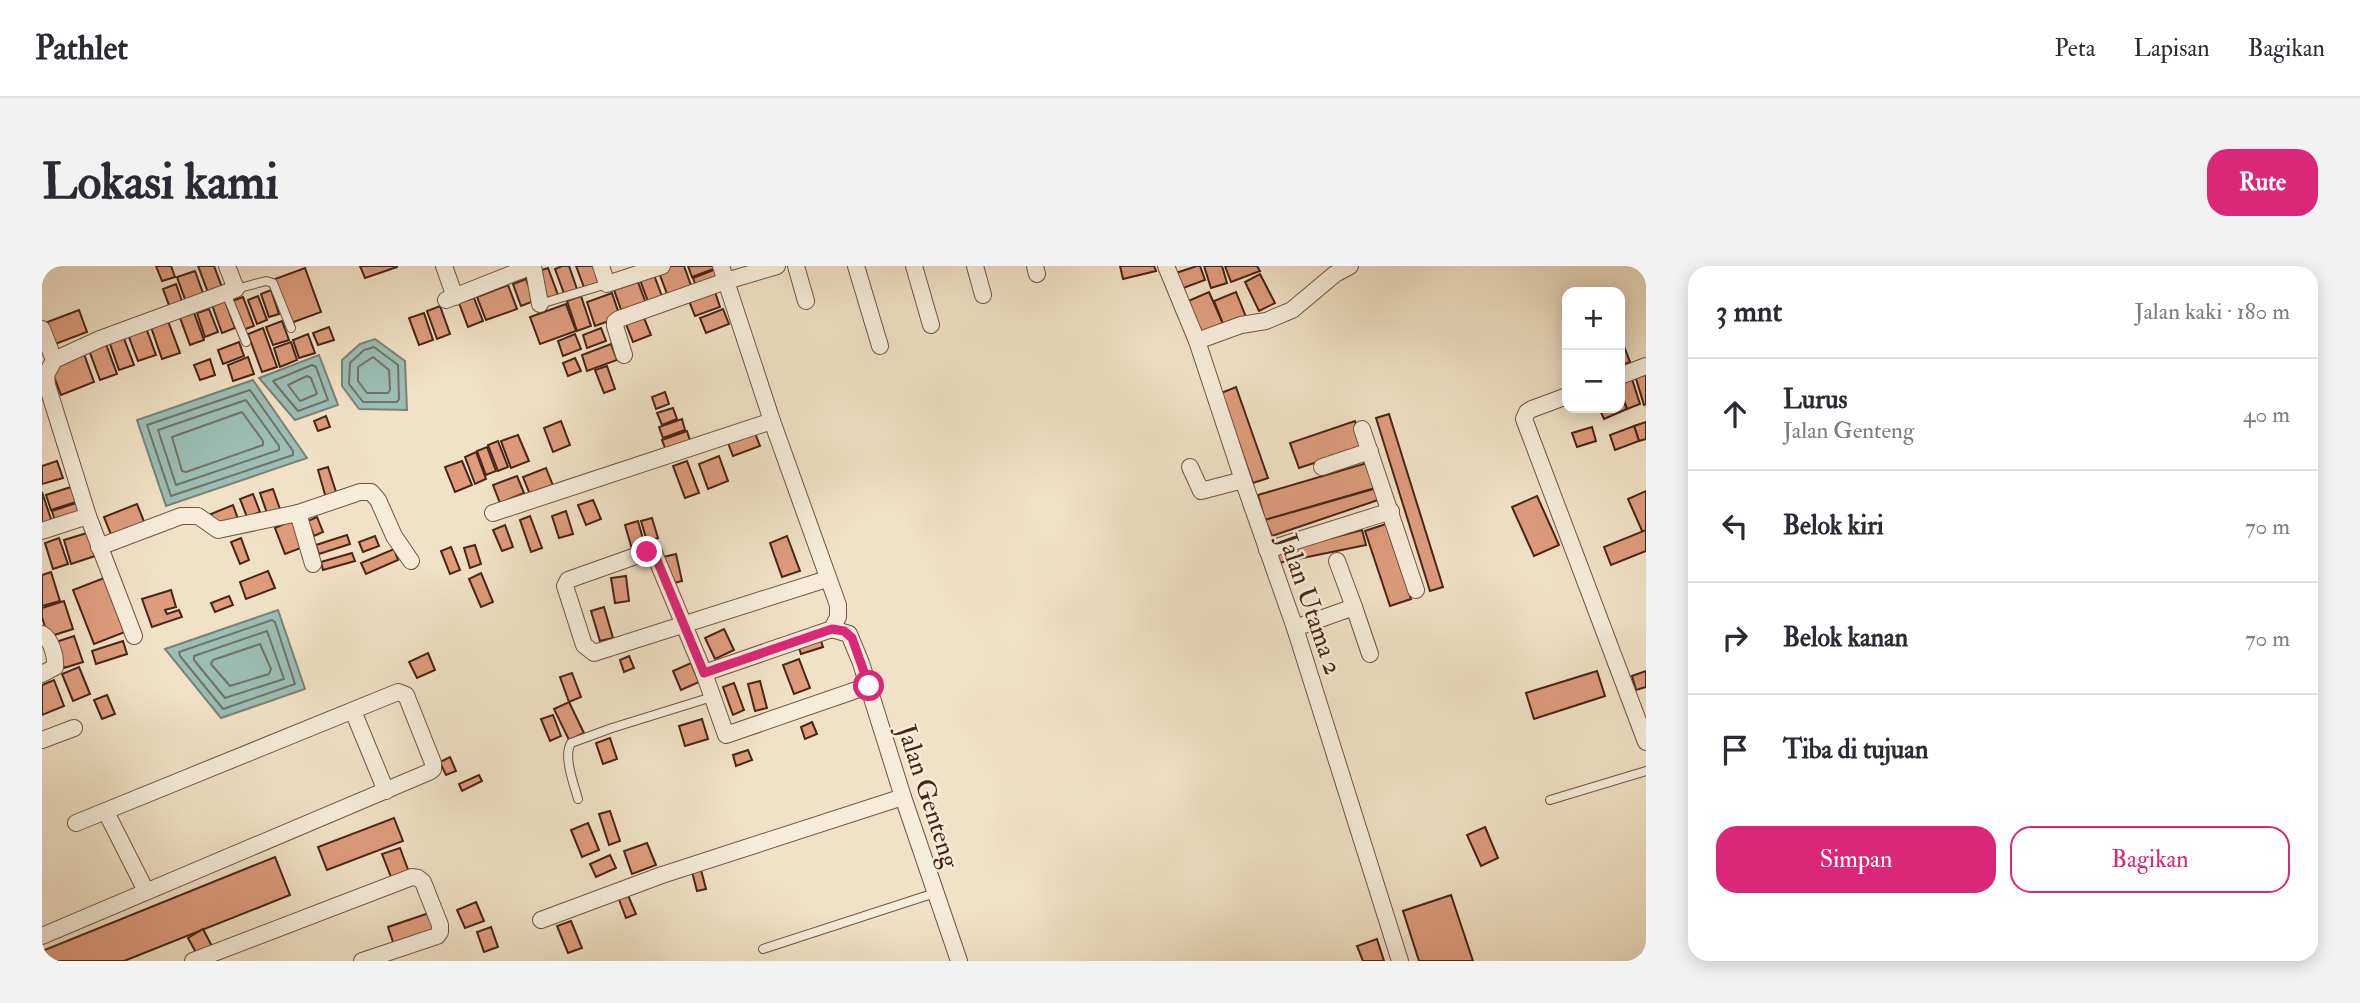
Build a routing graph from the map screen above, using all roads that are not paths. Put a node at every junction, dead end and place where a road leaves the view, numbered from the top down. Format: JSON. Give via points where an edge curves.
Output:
{"nodes":[{"id":1,"x":227,"y":266,"type":"edge"},
{"id":2,"x":444,"y":266,"type":"edge"},
{"id":3,"x":533,"y":266,"type":"edge"},
{"id":4,"x":601,"y":266,"type":"edge"},
{"id":5,"x":662,"y":266,"type":"edge"},
{"id":6,"x":777,"y":266,"type":"edge"},
{"id":7,"x":796,"y":266,"type":"edge"},
{"id":8,"x":856,"y":266,"type":"edge"},
{"id":9,"x":914,"y":266,"type":"edge"},
{"id":10,"x":975,"y":266,"type":"edge"},
{"id":11,"x":1350,"y":266,"type":"edge"},
{"id":12,"x":1170,"y":267,"type":"edge"},
{"id":13,"x":724,"y":273,"type":"edge"},
{"id":14,"x":607,"y":284,"type":"junction"},
{"id":15,"x":231,"y":291,"type":"junction"},
{"id":16,"x":983,"y":295,"type":"dead end"},
{"id":17,"x":806,"y":301,"type":"dead end"},
{"id":18,"x":540,"y":304,"type":"joint"},
{"id":19,"x":931,"y":325,"type":"dead end"},
{"id":20,"x":291,"y":328,"type":"dead end"},
{"id":21,"x":42,"y":329,"type":"edge"},
{"id":22,"x":1197,"y":341,"type":"junction"},
{"id":23,"x":246,"y":342,"type":"dead end"},
{"id":24,"x":880,"y":346,"type":"dead end"},
{"id":25,"x":624,"y":355,"type":"dead end"},
{"id":26,"x":54,"y":360,"type":"junction"},
{"id":27,"x":1646,"y":366,"type":"edge"},
{"id":28,"x":1625,"y":374,"type":"edge"},
{"id":29,"x":1562,"y":398,"type":"edge"},
{"id":30,"x":772,"y":421,"type":"junction"},
{"id":31,"x":1362,"y":429,"type":"dead end"},
{"id":32,"x":1370,"y":451,"type":"junction"},
{"id":33,"x":1190,"y":467,"type":"dead end"},
{"id":34,"x":1322,"y":467,"type":"dead end"},
{"id":35,"x":1243,"y":480,"type":"junction"},
{"id":36,"x":1391,"y":511,"type":"junction"},
{"id":37,"x":298,"y":513,"type":"junction"},
{"id":38,"x":493,"y":513,"type":"dead end"},
{"id":39,"x":88,"y":516,"type":"junction"},
{"id":40,"x":42,"y":531,"type":"edge"},
{"id":41,"x":99,"y":547,"type":"junction"},
{"id":42,"x":1267,"y":550,"type":"junction"},
{"id":43,"x":411,"y":561,"type":"dead end"},
{"id":44,"x":1337,"y":561,"type":"dead end"},
{"id":45,"x":313,"y":564,"type":"dead end"},
{"id":46,"x":827,"y":579,"type":"junction"},
{"id":47,"x":1416,"y":590,"type":"dead end"},
{"id":48,"x":1354,"y":607,"type":"junction"},
{"id":49,"x":682,"y":624,"type":"junction"},
{"id":50,"x":1296,"y":628,"type":"junction"},
{"id":51,"x":832,"y":629,"type":"junction"},
{"id":52,"x":42,"y":634,"type":"edge"},
{"id":53,"x":134,"y":636,"type":"dead end"},
{"id":54,"x":1370,"y":654,"type":"dead end"},
{"id":55,"x":704,"y":673,"type":"junction"},
{"id":56,"x":42,"y":674,"type":"edge"},
{"id":57,"x":869,"y":686,"type":"junction"},
{"id":58,"x":712,"y":697,"type":"junction"},
{"id":59,"x":353,"y":711,"type":"junction"},
{"id":60,"x":74,"y":728,"type":"dead end"},
{"id":61,"x":1645,"y":735,"type":"edge"},
{"id":62,"x":42,"y":740,"type":"edge"},
{"id":63,"x":1646,"y":771,"type":"edge"},
{"id":64,"x":386,"y":791,"type":"junction"},
{"id":65,"x":903,"y":797,"type":"junction"},
{"id":66,"x":578,"y":799,"type":"dead end"},
{"id":67,"x":1550,"y":800,"type":"dead end"},
{"id":68,"x":106,"y":813,"type":"junction"},
{"id":69,"x":76,"y":823,"type":"dead end"},
{"id":70,"x":144,"y":887,"type":"junction"},
{"id":71,"x":935,"y":893,"type":"junction"},
{"id":72,"x":541,"y":920,"type":"dead end"},
{"id":73,"x":42,"y":924,"type":"edge"},
{"id":74,"x":42,"y":936,"type":"edge"},
{"id":75,"x":764,"y":949,"type":"dead end"},
{"id":76,"x":192,"y":961,"type":"edge"},
{"id":77,"x":362,"y":961,"type":"edge"},
{"id":78,"x":959,"y":961,"type":"edge"},
{"id":79,"x":1400,"y":961,"type":"edge"}],
"edges":[{"from":1,"to":15,"type":"street"},
{"from":2,"to":3,"type":"street","via":[[451,299]]},
{"from":3,"to":18,"type":"street"},
{"from":4,"to":14,"type":"street"},
{"from":5,"to":14,"type":"street"},
{"from":6,"to":13,"type":"street"},
{"from":7,"to":17,"type":"street"},
{"from":8,"to":24,"type":"street"},
{"from":9,"to":19,"type":"street"},
{"from":10,"to":16,"type":"street"},
{"from":11,"to":22,"type":"street","via":[[1292,310]]},
{"from":12,"to":22,"type":"street","name":"Jalan Utama 2"},
{"from":13,"to":25,"type":"street","via":[[615,322]]},
{"from":13,"to":30,"type":"street"},
{"from":14,"to":18,"type":"lane"},
{"from":15,"to":20,"type":"lane","via":[[273,283]]},
{"from":15,"to":23,"type":"lane"},
{"from":15,"to":26,"type":"street"},
{"from":21,"to":26,"type":"street"},
{"from":22,"to":35,"type":"street","name":"Jalan Utama 2"},
{"from":26,"to":39,"type":"street","via":[[46,379]]},
{"from":27,"to":28,"type":"street"},
{"from":29,"to":61,"type":"street","via":[[1532,409],[1524,419]]},
{"from":30,"to":38,"type":"street"},
{"from":30,"to":46,"type":"street"},
{"from":31,"to":32,"type":"street"},
{"from":32,"to":34,"type":"street"},
{"from":32,"to":36,"type":"street"},
{"from":33,"to":35,"type":"street","via":[[1201,491]]},
{"from":35,"to":42,"type":"street","name":"Jalan Utama 2"},
{"from":36,"to":42,"type":"street"},
{"from":36,"to":47,"type":"street"},
{"from":37,"to":41,"type":"street","via":[[218,530],[198,516],[181,516]]},
{"from":37,"to":43,"type":"street","via":[[371,492]]},
{"from":37,"to":45,"type":"street"},
{"from":39,"to":40,"type":"street"},
{"from":39,"to":41,"type":"street"},
{"from":41,"to":53,"type":"street"},
{"from":42,"to":50,"type":"street","name":"Jalan Utama 2"},
{"from":44,"to":48,"type":"street"},
{"from":46,"to":49,"type":"street"},
{"from":46,"to":51,"type":"street","via":[[839,611]]},
{"from":48,"to":50,"type":"street"},
{"from":48,"to":54,"type":"street"},
{"from":49,"to":49,"type":"street","via":[[594,653],[584,645],[566,583],[651,551]]},
{"from":49,"to":55,"type":"street"},
{"from":50,"to":79,"type":"street","name":"Jalan Utama 2"},
{"from":51,"to":55,"type":"street"},
{"from":51,"to":57,"type":"street","name":"Jalan Genteng","via":[[852,638]]},
{"from":52,"to":56,"type":"street","via":[[56,660],[55,667]]},
{"from":55,"to":58,"type":"street"},
{"from":57,"to":58,"type":"street","via":[[728,736]]},
{"from":57,"to":65,"type":"street","name":"Jalan Genteng"},
{"from":58,"to":66,"type":"lane","via":[[571,743],[569,758]]},
{"from":59,"to":64,"type":"street"},
{"from":59,"to":64,"type":"street","via":[[398,692],[406,695],[433,769]]},
{"from":59,"to":68,"type":"street"},
{"from":60,"to":62,"type":"street"},
{"from":63,"to":67,"type":"lane"},
{"from":64,"to":70,"type":"street"},
{"from":65,"to":71,"type":"street","name":"Jalan Genteng"},
{"from":65,"to":72,"type":"street","via":[[662,875]]},
{"from":68,"to":69,"type":"street"},
{"from":68,"to":70,"type":"street"},
{"from":70,"to":73,"type":"street"},
{"from":70,"to":74,"type":"street"},
{"from":71,"to":75,"type":"lane"},
{"from":71,"to":78,"type":"street","name":"Jalan Genteng"},
{"from":76,"to":77,"type":"street","via":[[418,878],[440,932]]}]}
